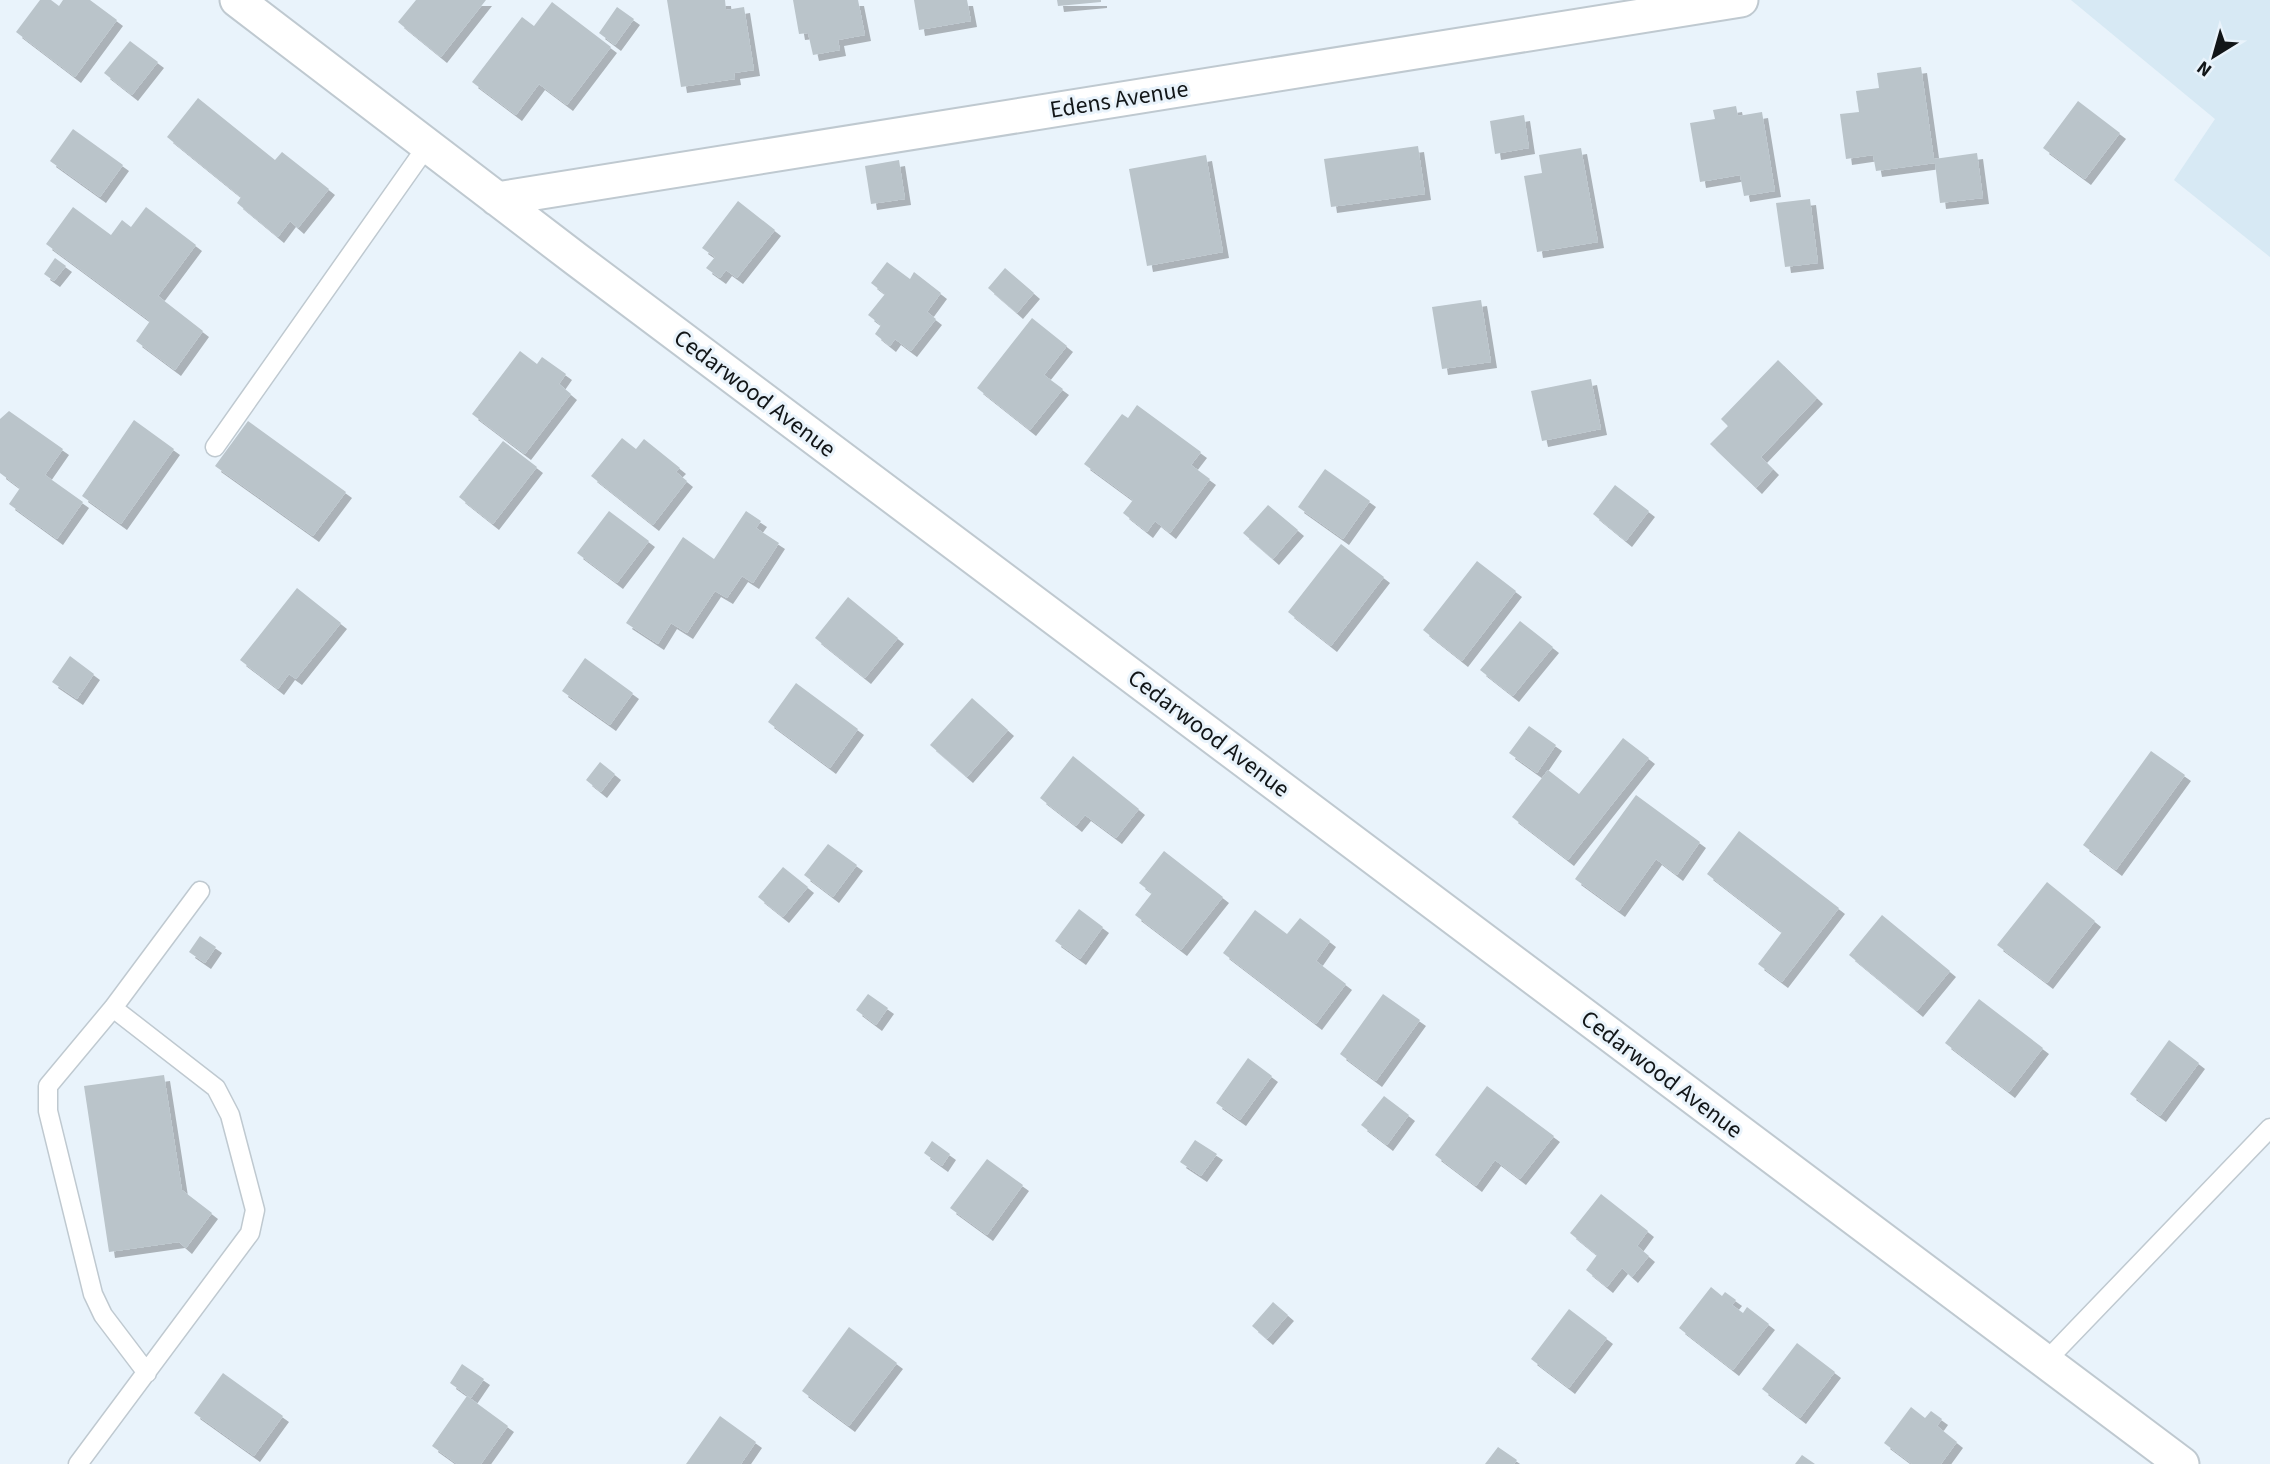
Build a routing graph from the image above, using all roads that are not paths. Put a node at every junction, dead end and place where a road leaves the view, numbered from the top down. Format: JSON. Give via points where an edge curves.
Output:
{"nodes":[{"id":1,"x":237,"y":0,"type":"edge"},
{"id":2,"x":1741,"y":0,"type":"edge"},
{"id":3,"x":427,"y":146,"type":"junction"},
{"id":4,"x":497,"y":199,"type":"junction"},
{"id":5,"x":215,"y":447,"type":"dead end"},
{"id":6,"x":200,"y":891,"type":"dead end"},
{"id":7,"x":113,"y":1009,"type":"junction"},
{"id":8,"x":2270,"y":1128,"type":"edge"},
{"id":9,"x":2046,"y":1361,"type":"junction"},
{"id":10,"x":147,"y":1373,"type":"junction"},
{"id":11,"x":78,"y":1464,"type":"edge"},
{"id":12,"x":2182,"y":1464,"type":"edge"}],
"edges":[{"from":1,"to":3,"type":"street","name":"Cedarwood Avenue"},
{"from":2,"to":4,"type":"street","name":"Edens Avenue"},
{"from":3,"to":4,"type":"street","name":"Cedarwood Avenue"},
{"from":3,"to":5,"type":"lane"},
{"from":4,"to":9,"type":"street","name":"Cedarwood Avenue"},
{"from":6,"to":7,"type":"lane"},
{"from":7,"to":10,"type":"lane","via":[[48,1086],[48,1111],[93,1294]]},
{"from":7,"to":10,"type":"lane","via":[[216,1088],[230,1115],[255,1210],[250,1233]]},
{"from":8,"to":9,"type":"lane"},
{"from":9,"to":12,"type":"street","name":"Cedarwood Avenue"},
{"from":10,"to":11,"type":"lane"}]}
